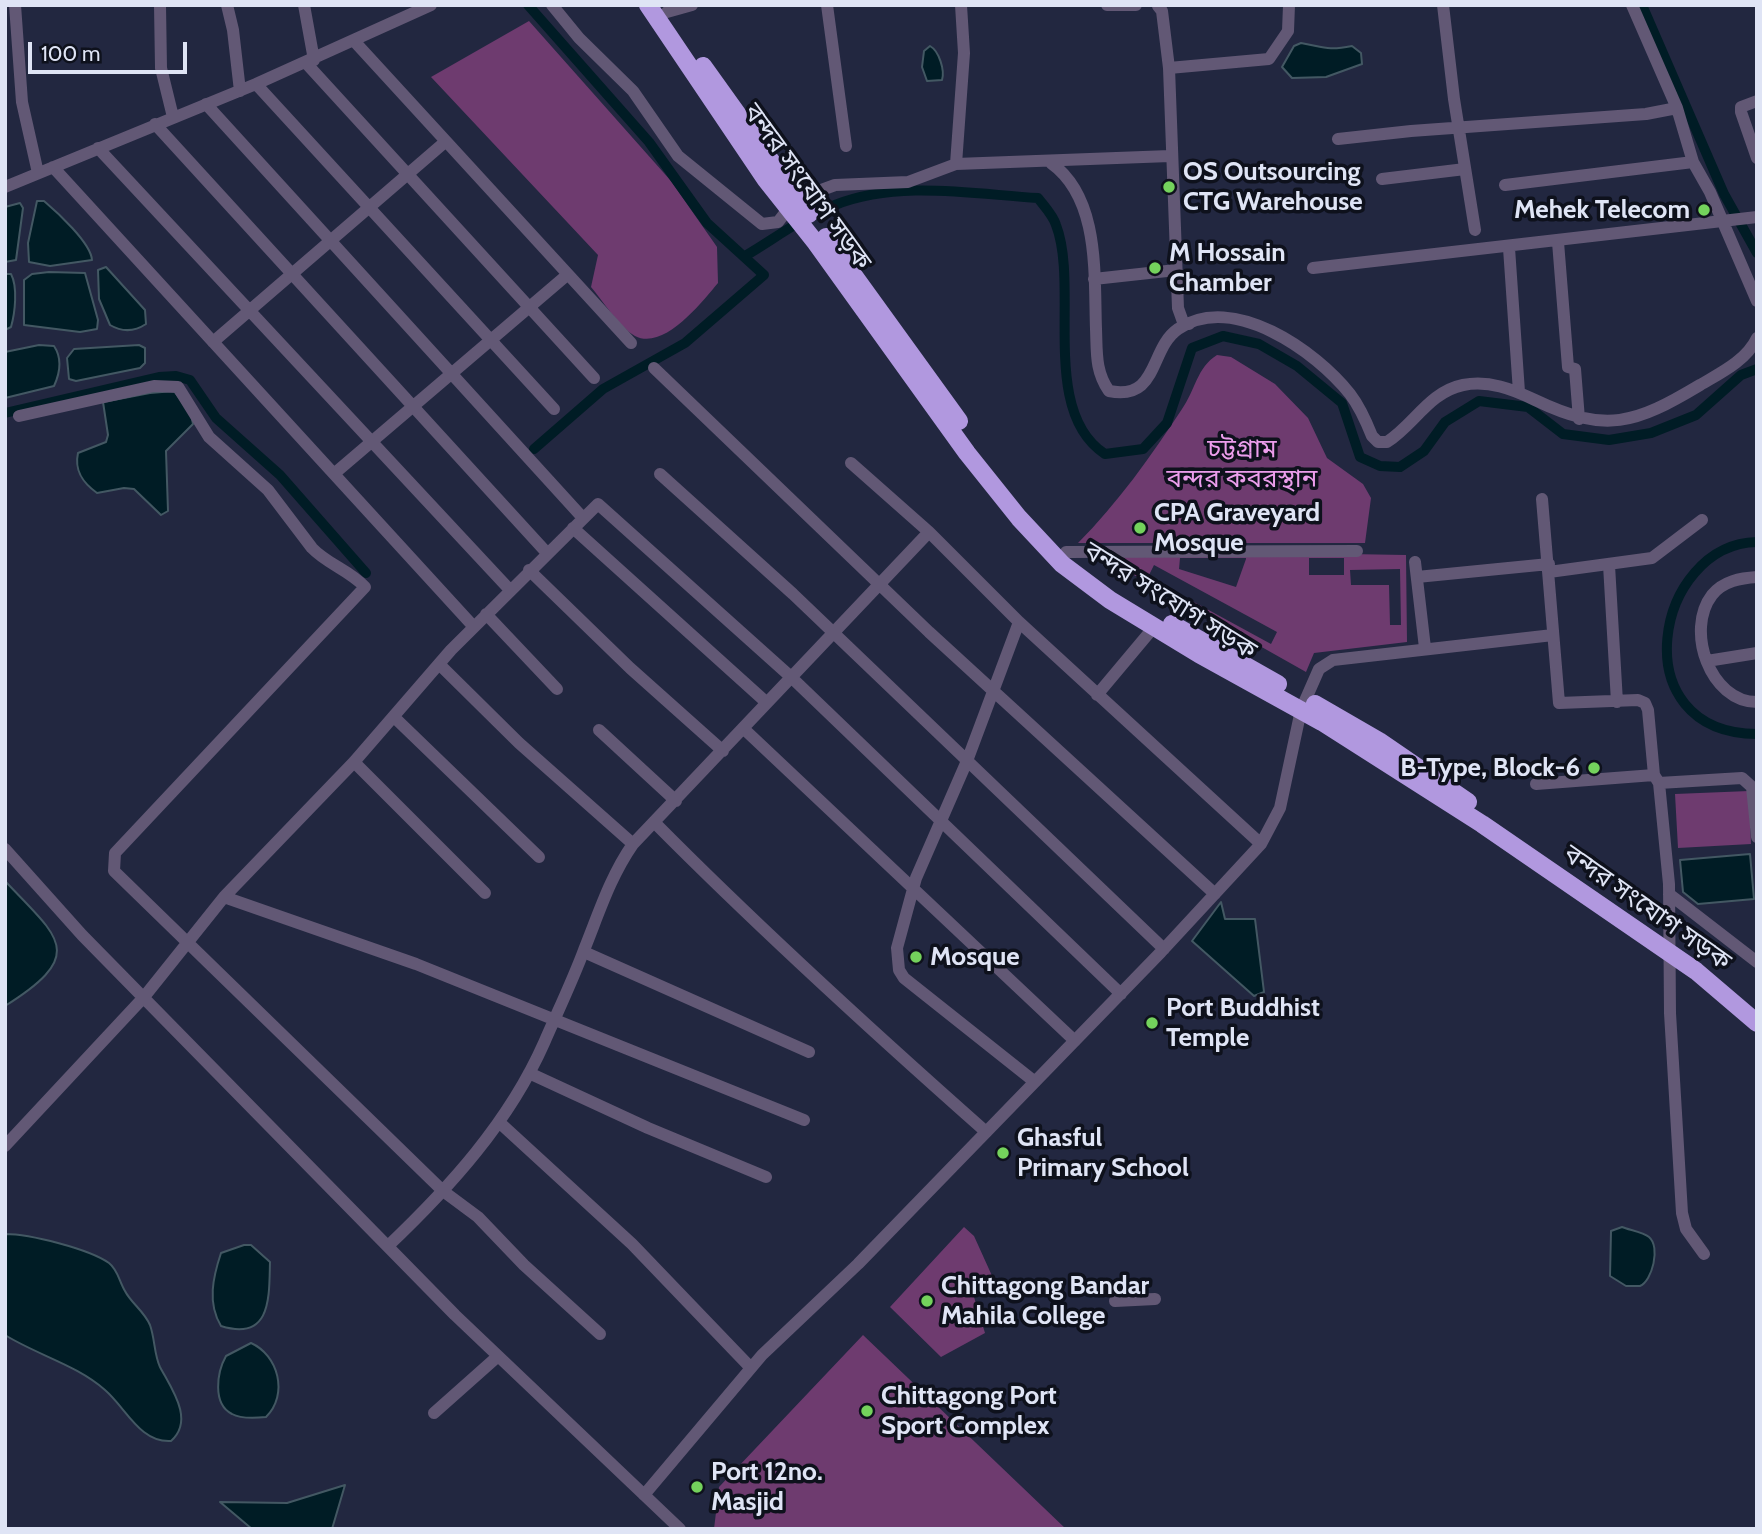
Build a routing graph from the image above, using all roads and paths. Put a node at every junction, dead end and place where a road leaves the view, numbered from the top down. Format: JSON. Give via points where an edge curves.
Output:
{"nodes":[{"id":1,"x":15,"y":5,"type":"edge"},
{"id":2,"x":160,"y":5,"type":"edge"},
{"id":3,"x":227,"y":5,"type":"edge"},
{"id":4,"x":304,"y":5,"type":"edge"},
{"id":5,"x":431,"y":5,"type":"edge"},
{"id":6,"x":552,"y":5,"type":"edge"},
{"id":7,"x":648,"y":5,"type":"edge"},
{"id":8,"x":692,"y":5,"type":"edge"},
{"id":9,"x":827,"y":5,"type":"edge"},
{"id":10,"x":961,"y":5,"type":"edge"},
{"id":11,"x":1107,"y":5,"type":"edge"},
{"id":12,"x":1136,"y":5,"type":"edge"},
{"id":13,"x":1151,"y":5,"type":"edge"},
{"id":14,"x":1289,"y":5,"type":"edge"},
{"id":15,"x":1443,"y":5,"type":"edge"},
{"id":16,"x":1632,"y":5,"type":"edge"},
{"id":17,"x":1158,"y":6,"type":"edge"},
{"id":18,"x":664,"y":9,"type":"edge"},
{"id":19,"x":355,"y":42,"type":"junction"},
{"id":20,"x":310,"y":62,"type":"junction"},
{"id":21,"x":1169,"y":68,"type":"junction"},
{"id":22,"x":257,"y":84,"type":"junction"},
{"id":23,"x":240,"y":91,"type":"junction"},
{"id":24,"x":1757,"y":101,"type":"edge"},
{"id":25,"x":206,"y":104,"type":"junction"},
{"id":26,"x":1677,"y":108,"type":"junction"},
{"id":27,"x":173,"y":117,"type":"junction"},
{"id":28,"x":155,"y":124,"type":"junction"},
{"id":29,"x":1459,"y":128,"type":"junction"},
{"id":30,"x":1338,"y":139,"type":"dead end"},
{"id":31,"x":445,"y":142,"type":"junction"},
{"id":32,"x":846,"y":146,"type":"dead end"},
{"id":33,"x":98,"y":148,"type":"junction"},
{"id":34,"x":1170,"y":156,"type":"junction"},
{"id":35,"x":1757,"y":158,"type":"edge"},
{"id":36,"x":1693,"y":162,"type":"junction"},
{"id":37,"x":1051,"y":163,"type":"junction"},
{"id":38,"x":956,"y":164,"type":"junction"},
{"id":39,"x":53,"y":167,"type":"junction"},
{"id":40,"x":1465,"y":169,"type":"junction"},
{"id":41,"x":37,"y":173,"type":"junction"},
{"id":42,"x":407,"y":175,"type":"junction"},
{"id":43,"x":1382,"y":179,"type":"dead end"},
{"id":44,"x":1505,"y":186,"type":"dead end"},
{"id":45,"x":5,"y":187,"type":"edge"},
{"id":46,"x":794,"y":205,"type":"junction"},
{"id":47,"x":369,"y":208,"type":"junction"},
{"id":48,"x":1757,"y":217,"type":"edge"},
{"id":49,"x":1725,"y":220,"type":"junction"},
{"id":50,"x":1475,"y":230,"type":"dead end"},
{"id":51,"x":820,"y":239,"type":"junction"},
{"id":52,"x":330,"y":242,"type":"junction"},
{"id":53,"x":1558,"y":242,"type":"junction"},
{"id":54,"x":1509,"y":248,"type":"junction"},
{"id":55,"x":1313,"y":268,"type":"dead end"},
{"id":56,"x":1176,"y":270,"type":"junction"},
{"id":57,"x":292,"y":275,"type":"junction"},
{"id":58,"x":566,"y":275,"type":"junction"},
{"id":59,"x":1094,"y":279,"type":"junction"},
{"id":60,"x":1757,"y":301,"type":"edge"},
{"id":61,"x":528,"y":308,"type":"junction"},
{"id":62,"x":250,"y":311,"type":"junction"},
{"id":63,"x":1189,"y":324,"type":"junction"},
{"id":64,"x":1757,"y":338,"type":"edge"},
{"id":65,"x":490,"y":340,"type":"junction"},
{"id":66,"x":213,"y":342,"type":"junction"},
{"id":67,"x":631,"y":343,"type":"dead end"},
{"id":68,"x":654,"y":369,"type":"dead end"},
{"id":69,"x":450,"y":374,"type":"junction"},
{"id":70,"x":594,"y":378,"type":"dead end"},
{"id":71,"x":1519,"y":392,"type":"junction"},
{"id":72,"x":412,"y":407,"type":"junction"},
{"id":73,"x":554,"y":409,"type":"dead end"},
{"id":74,"x":19,"y":416,"type":"dead end"},
{"id":75,"x":1579,"y":418,"type":"junction"},
{"id":76,"x":371,"y":441,"type":"junction"},
{"id":77,"x":851,"y":463,"type":"dead end"},
{"id":78,"x":335,"y":472,"type":"junction"},
{"id":79,"x":660,"y":474,"type":"dead end"},
{"id":80,"x":1542,"y":499,"type":"dead end"},
{"id":81,"x":583,"y":517,"type":"junction"},
{"id":82,"x":1702,"y":520,"type":"dead end"},
{"id":83,"x":573,"y":528,"type":"junction"},
{"id":84,"x":929,"y":532,"type":"junction"},
{"id":85,"x":1357,"y":551,"type":"dead end"},
{"id":86,"x":1066,"y":552,"type":"junction"},
{"id":87,"x":547,"y":553,"type":"junction"},
{"id":88,"x":1415,"y":562,"type":"dead end"},
{"id":89,"x":1609,"y":565,"type":"junction"},
{"id":90,"x":1549,"y":568,"type":"junction"},
{"id":91,"x":529,"y":570,"type":"junction"},
{"id":92,"x":1417,"y":577,"type":"junction"},
{"id":93,"x":1757,"y":577,"type":"edge"},
{"id":94,"x":880,"y":584,"type":"junction"},
{"id":95,"x":510,"y":590,"type":"junction"},
{"id":96,"x":486,"y":614,"type":"junction"},
{"id":97,"x":1019,"y":622,"type":"junction"},
{"id":98,"x":474,"y":627,"type":"junction"},
{"id":99,"x":1154,"y":627,"type":"junction"},
{"id":100,"x":834,"y":633,"type":"junction"},
{"id":101,"x":1553,"y":635,"type":"junction"},
{"id":102,"x":1425,"y":648,"type":"junction"},
{"id":103,"x":1757,"y":653,"type":"edge"},
{"id":104,"x":1707,"y":661,"type":"junction"},
{"id":105,"x":439,"y":664,"type":"junction"},
{"id":106,"x":791,"y":677,"type":"junction"},
{"id":107,"x":994,"y":688,"type":"junction"},
{"id":108,"x":557,"y":689,"type":"dead end"},
{"id":109,"x":1097,"y":695,"type":"junction"},
{"id":110,"x":1617,"y":702,"type":"junction"},
{"id":111,"x":1757,"y":702,"type":"edge"},
{"id":112,"x":767,"y":703,"type":"junction"},
{"id":113,"x":1304,"y":705,"type":"junction"},
{"id":114,"x":394,"y":717,"type":"junction"},
{"id":115,"x":744,"y":729,"type":"junction"},
{"id":116,"x":599,"y":730,"type":"dead end"},
{"id":117,"x":723,"y":751,"type":"junction"},
{"id":118,"x":967,"y":761,"type":"junction"},
{"id":119,"x":354,"y":762,"type":"junction"},
{"id":120,"x":1657,"y":779,"type":"junction"},
{"id":121,"x":1536,"y":784,"type":"dead end"},
{"id":122,"x":1755,"y":796,"type":"edge"},
{"id":123,"x":676,"y":801,"type":"junction"},
{"id":124,"x":940,"y":822,"type":"junction"},
{"id":125,"x":654,"y":823,"type":"junction"},
{"id":126,"x":1757,"y":837,"type":"edge"},
{"id":127,"x":633,"y":844,"type":"junction"},
{"id":128,"x":1261,"y":844,"type":"junction"},
{"id":129,"x":5,"y":849,"type":"edge"},
{"id":130,"x":540,"y":857,"type":"dead end"},
{"id":131,"x":913,"y":889,"type":"junction"},
{"id":132,"x":485,"y":893,"type":"dead end"},
{"id":133,"x":1215,"y":894,"type":"junction"},
{"id":134,"x":1670,"y":894,"type":"junction"},
{"id":135,"x":224,"y":897,"type":"junction"},
{"id":136,"x":188,"y":944,"type":"junction"},
{"id":137,"x":1668,"y":945,"type":"junction"},
{"id":138,"x":1164,"y":949,"type":"junction"},
{"id":139,"x":584,"y":952,"type":"junction"},
{"id":140,"x":1757,"y":962,"type":"edge"},
{"id":141,"x":1121,"y":994,"type":"junction"},
{"id":142,"x":144,"y":997,"type":"junction"},
{"id":143,"x":1757,"y":1010,"type":"edge"},
{"id":144,"x":553,"y":1021,"type":"junction"},
{"id":145,"x":1757,"y":1023,"type":"edge"},
{"id":146,"x":1075,"y":1041,"type":"junction"},
{"id":147,"x":809,"y":1052,"type":"dead end"},
{"id":148,"x":529,"y":1073,"type":"junction"},
{"id":149,"x":1035,"y":1082,"type":"junction"},
{"id":150,"x":804,"y":1120,"type":"dead end"},
{"id":151,"x":500,"y":1123,"type":"junction"},
{"id":152,"x":985,"y":1131,"type":"junction"},
{"id":153,"x":5,"y":1146,"type":"edge"},
{"id":154,"x":766,"y":1177,"type":"dead end"},
{"id":155,"x":443,"y":1191,"type":"junction"},
{"id":156,"x":388,"y":1246,"type":"junction"},
{"id":157,"x":1704,"y":1254,"type":"dead end"},
{"id":158,"x":1155,"y":1299,"type":"dead end"},
{"id":159,"x":1115,"y":1301,"type":"dead end"},
{"id":160,"x":600,"y":1334,"type":"dead end"},
{"id":161,"x":497,"y":1357,"type":"junction"},
{"id":162,"x":751,"y":1368,"type":"junction"},
{"id":163,"x":434,"y":1413,"type":"dead end"},
{"id":164,"x":644,"y":1495,"type":"junction"},
{"id":165,"x":680,"y":1529,"type":"edge"}],
"edges":[{"from":1,"to":41,"type":"street","via":[[22,102]]},
{"from":2,"to":27,"type":"street","via":[[161,68]]},
{"from":3,"to":23,"type":"street"},
{"from":4,"to":20,"type":"street"},
{"from":5,"to":19,"type":"street"},
{"from":6,"to":46,"type":"street","via":[[633,91],[678,156],[715,188],[762,224],[778,222]]},
{"from":7,"to":46,"type":"highway","name":"বন্দর সংযোগ সড়ক","via":[[758,169]]},
{"from":8,"to":18,"type":"street"},
{"from":9,"to":32,"type":"street"},
{"from":10,"to":38,"type":"street","via":[[964,53]]},
{"from":11,"to":12,"type":"street"},
{"from":13,"to":17,"type":"street"},
{"from":14,"to":21,"type":"street","via":[[1288,31],[1269,59]]},
{"from":15,"to":29,"type":"street"},
{"from":16,"to":26,"type":"street"},
{"from":17,"to":21,"type":"street"},
{"from":18,"to":46,"type":"highway","name":"বন্দর সংযোগ সড়ক"},
{"from":19,"to":20,"type":"street"},
{"from":19,"to":31,"type":"street"},
{"from":20,"to":22,"type":"street"},
{"from":20,"to":42,"type":"street"},
{"from":21,"to":34,"type":"street"},
{"from":22,"to":23,"type":"street"},
{"from":22,"to":47,"type":"street"},
{"from":23,"to":25,"type":"street"},
{"from":24,"to":35,"type":"street","via":[[1741,107]]},
{"from":25,"to":27,"type":"street"},
{"from":25,"to":52,"type":"street"},
{"from":26,"to":29,"type":"street"},
{"from":26,"to":36,"type":"street"},
{"from":27,"to":28,"type":"street"},
{"from":28,"to":33,"type":"street"},
{"from":28,"to":57,"type":"street"},
{"from":29,"to":30,"type":"street"},
{"from":29,"to":40,"type":"street"},
{"from":31,"to":42,"type":"street"},
{"from":31,"to":58,"type":"street"},
{"from":33,"to":39,"type":"street"},
{"from":33,"to":62,"type":"street"},
{"from":34,"to":37,"type":"street"},
{"from":34,"to":56,"type":"street"},
{"from":36,"to":44,"type":"street"},
{"from":36,"to":49,"type":"street"},
{"from":37,"to":38,"type":"street"},
{"from":37,"to":59,"type":"street","via":[[1065,172],[1085,209]]},
{"from":38,"to":46,"type":"street","via":[[908,182],[835,185]]},
{"from":39,"to":41,"type":"street"},
{"from":39,"to":66,"type":"street"},
{"from":40,"to":43,"type":"street"},
{"from":40,"to":50,"type":"street"},
{"from":41,"to":45,"type":"street"},
{"from":42,"to":47,"type":"street"},
{"from":42,"to":61,"type":"street"},
{"from":46,"to":51,"type":"highway","name":"বন্দর সংযোগ সড়ক"},
{"from":47,"to":52,"type":"street"},
{"from":47,"to":65,"type":"street"},
{"from":48,"to":49,"type":"street"},
{"from":49,"to":53,"type":"street"},
{"from":49,"to":60,"type":"street"},
{"from":51,"to":86,"type":"highway","name":"বন্দর সংযোগ সড়ক","via":[[982,453]]},
{"from":51,"to":99,"type":"highway","name":"বন্দর সংযোগ সড়ক","via":[[967,453],[1033,535],[1086,583]]},
{"from":52,"to":57,"type":"street"},
{"from":52,"to":69,"type":"street"},
{"from":53,"to":54,"type":"street"},
{"from":53,"to":75,"type":"street","via":[[1568,367],[1575,369]]},
{"from":54,"to":55,"type":"street"},
{"from":54,"to":71,"type":"street"},
{"from":56,"to":59,"type":"street"},
{"from":56,"to":63,"type":"street","via":[[1180,315]]},
{"from":57,"to":62,"type":"street"},
{"from":57,"to":72,"type":"street"},
{"from":58,"to":61,"type":"street"},
{"from":58,"to":67,"type":"street"},
{"from":59,"to":63,"type":"street","via":[[1097,361],[1100,378],[1109,391],[1123,393],[1140,387],[1172,336]]},
{"from":61,"to":65,"type":"street"},
{"from":61,"to":70,"type":"street"},
{"from":62,"to":66,"type":"street"},
{"from":62,"to":76,"type":"street"},
{"from":63,"to":71,"type":"street","via":[[1232,317],[1292,343],[1350,394],[1378,442],[1395,437],[1434,399],[1462,385],[1500,385]]},
{"from":64,"to":75,"type":"street","via":[[1727,369],[1646,415],[1611,421]]},
{"from":65,"to":69,"type":"street"},
{"from":65,"to":73,"type":"street"},
{"from":66,"to":78,"type":"street"},
{"from":68,"to":94,"type":"street"},
{"from":69,"to":72,"type":"street"},
{"from":69,"to":81,"type":"street"},
{"from":71,"to":75,"type":"street"},
{"from":72,"to":76,"type":"street"},
{"from":72,"to":87,"type":"street"},
{"from":74,"to":136,"type":"street","via":[[154,387],[178,387],[209,437],[268,490],[312,548],[365,587],[115,853],[114,870]]},
{"from":76,"to":78,"type":"street"},
{"from":76,"to":95,"type":"street"},
{"from":77,"to":84,"type":"street"},
{"from":78,"to":98,"type":"street"},
{"from":79,"to":100,"type":"street"},
{"from":80,"to":90,"type":"street"},
{"from":81,"to":83,"type":"street"},
{"from":81,"to":106,"type":"street","via":[[598,504]]},
{"from":82,"to":89,"type":"street","via":[[1652,558]]},
{"from":83,"to":87,"type":"street"},
{"from":83,"to":112,"type":"street"},
{"from":84,"to":94,"type":"street"},
{"from":84,"to":97,"type":"street"},
{"from":85,"to":86,"type":"street"},
{"from":86,"to":113,"type":"highway","name":"বন্দর সংযোগ সড়ক","via":[[1128,598]]},
{"from":87,"to":91,"type":"street"},
{"from":88,"to":92,"type":"street"},
{"from":89,"to":90,"type":"street"},
{"from":89,"to":110,"type":"street"},
{"from":90,"to":92,"type":"street"},
{"from":90,"to":101,"type":"street"},
{"from":91,"to":95,"type":"street"},
{"from":91,"to":117,"type":"street"},
{"from":92,"to":102,"type":"street"},
{"from":93,"to":104,"type":"street","via":[[1722,585],[1711,596],[1702,633]]},
{"from":94,"to":100,"type":"street"},
{"from":94,"to":107,"type":"street"},
{"from":95,"to":96,"type":"street"},
{"from":96,"to":98,"type":"street"},
{"from":96,"to":108,"type":"street"},
{"from":97,"to":107,"type":"street"},
{"from":97,"to":109,"type":"street"},
{"from":98,"to":105,"type":"street"},
{"from":99,"to":109,"type":"street"},
{"from":99,"to":113,"type":"highway","name":"বন্দর সংযোগ সড়ক"},
{"from":100,"to":106,"type":"street"},
{"from":100,"to":118,"type":"street"},
{"from":101,"to":102,"type":"street"},
{"from":101,"to":110,"type":"street","via":[[1559,703]]},
{"from":102,"to":113,"type":"street","via":[[1333,660],[1319,669]]},
{"from":103,"to":104,"type":"street"},
{"from":104,"to":111,"type":"street","via":[[1717,682],[1731,696]]},
{"from":105,"to":114,"type":"street"},
{"from":105,"to":127,"type":"street"},
{"from":106,"to":112,"type":"street"},
{"from":106,"to":124,"type":"street"},
{"from":107,"to":118,"type":"street"},
{"from":107,"to":133,"type":"street"},
{"from":109,"to":128,"type":"street"},
{"from":110,"to":120,"type":"street","via":[[1645,703]]},
{"from":112,"to":115,"type":"street"},
{"from":113,"to":128,"type":"street","via":[[1280,807]]},
{"from":113,"to":137,"type":"highway","name":"বন্দর সংযোগ সড়ক"},
{"from":114,"to":119,"type":"street"},
{"from":114,"to":130,"type":"street"},
{"from":115,"to":117,"type":"street"},
{"from":115,"to":131,"type":"street"},
{"from":116,"to":123,"type":"street"},
{"from":117,"to":123,"type":"street"},
{"from":118,"to":124,"type":"street"},
{"from":118,"to":138,"type":"street"},
{"from":119,"to":132,"type":"street"},
{"from":119,"to":135,"type":"street"},
{"from":120,"to":121,"type":"street"},
{"from":120,"to":122,"type":"street","via":[[1742,778],[1749,781]]},
{"from":120,"to":134,"type":"street"},
{"from":122,"to":126,"type":"street"},
{"from":123,"to":125,"type":"street"},
{"from":124,"to":131,"type":"street"},
{"from":124,"to":141,"type":"street"},
{"from":125,"to":127,"type":"street"},
{"from":125,"to":152,"type":"street","via":[[861,1022]]},
{"from":127,"to":139,"type":"street","via":[[613,876]]},
{"from":128,"to":133,"type":"street"},
{"from":129,"to":142,"type":"street"},
{"from":131,"to":146,"type":"street"},
{"from":131,"to":149,"type":"street","via":[[897,948],[904,978]]},
{"from":133,"to":138,"type":"street"},
{"from":134,"to":137,"type":"street"},
{"from":134,"to":140,"type":"street"},
{"from":135,"to":136,"type":"street"},
{"from":135,"to":144,"type":"street","via":[[416,964]]},
{"from":136,"to":142,"type":"street"},
{"from":136,"to":155,"type":"street"},
{"from":137,"to":143,"type":"highway","name":"বন্দর সংযোগ সড়ক"},
{"from":137,"to":145,"type":"highway","name":"বন্দর সংযোগ সড়ক"},
{"from":137,"to":157,"type":"street","via":[[1682,1213],[1686,1229]]},
{"from":138,"to":141,"type":"street"},
{"from":139,"to":144,"type":"street"},
{"from":139,"to":147,"type":"street"},
{"from":141,"to":146,"type":"street"},
{"from":142,"to":153,"type":"street"},
{"from":142,"to":156,"type":"street"},
{"from":144,"to":148,"type":"street"},
{"from":144,"to":150,"type":"street"},
{"from":146,"to":149,"type":"street"},
{"from":148,"to":151,"type":"street"},
{"from":148,"to":154,"type":"street"},
{"from":149,"to":152,"type":"street"},
{"from":151,"to":155,"type":"street"},
{"from":151,"to":162,"type":"street","via":[[632,1244]]},
{"from":152,"to":162,"type":"street"},
{"from":155,"to":156,"type":"street"},
{"from":155,"to":160,"type":"street","via":[[478,1217]]},
{"from":156,"to":161,"type":"street"},
{"from":158,"to":159,"type":"street"},
{"from":161,"to":163,"type":"street"},
{"from":161,"to":164,"type":"street"},
{"from":162,"to":164,"type":"street"},
{"from":164,"to":165,"type":"street"}]}
